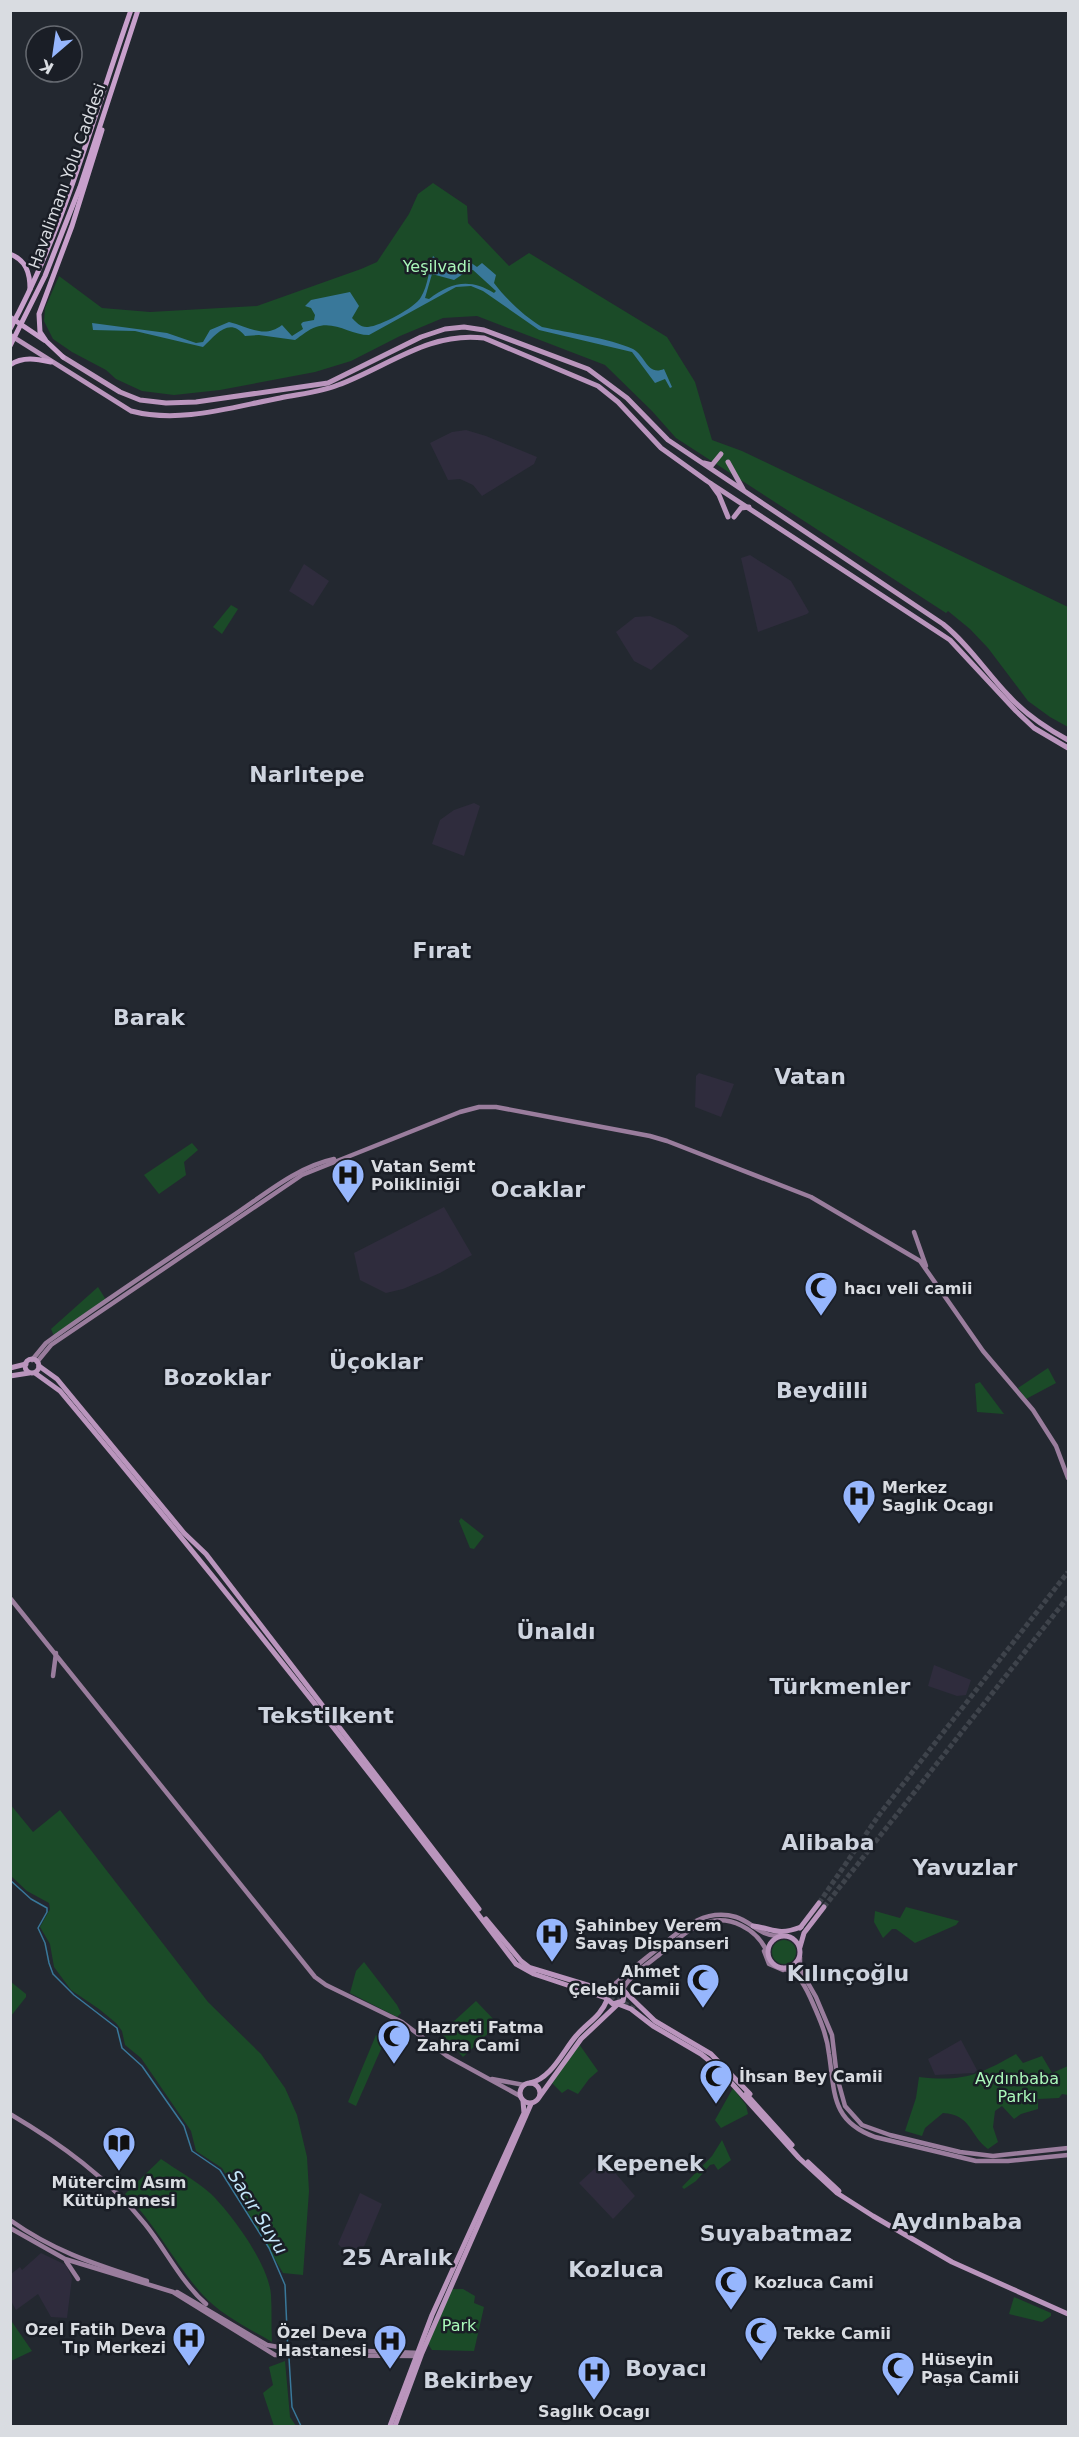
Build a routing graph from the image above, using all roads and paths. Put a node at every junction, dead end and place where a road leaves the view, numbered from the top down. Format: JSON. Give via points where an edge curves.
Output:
{"nodes":[{"id":1,"x":131,"y":10,"type":"edge"},
{"id":2,"x":138,"y":10,"type":"edge"},
{"id":3,"x":106,"y":109,"type":"junction"},
{"id":4,"x":10,"y":254,"type":"edge"},
{"id":5,"x":30,"y":292,"type":"junction"},
{"id":6,"x":10,"y":317,"type":"edge"},
{"id":7,"x":10,"y":330,"type":"edge"},
{"id":8,"x":10,"y":334,"type":"edge"},
{"id":9,"x":46,"y":341,"type":"junction"},
{"id":10,"x":10,"y":346,"type":"edge"},
{"id":11,"x":63,"y":357,"type":"joint"},
{"id":12,"x":51,"y":362,"type":"junction"},
{"id":13,"x":10,"y":365,"type":"edge"},
{"id":14,"x":721,"y":454,"type":"dead end"},
{"id":15,"x":697,"y":461,"type":"junction"},
{"id":16,"x":728,"y":462,"type":"dead end"},
{"id":17,"x":707,"y":481,"type":"junction"},
{"id":18,"x":746,"y":492,"type":"junction"},
{"id":19,"x":749,"y":507,"type":"junction"},
{"id":20,"x":1068,"y":740,"type":"edge"},
{"id":21,"x":1068,"y":748,"type":"edge"},
{"id":22,"x":914,"y":1232,"type":"dead end"},
{"id":23,"x":927,"y":1269,"type":"junction"},
{"id":24,"x":36,"y":1363,"type":"junction"},
{"id":25,"x":26,"y":1364,"type":"junction"},
{"id":26,"x":10,"y":1368,"type":"edge"},
{"id":27,"x":32,"y":1373,"type":"junction"},
{"id":28,"x":10,"y":1376,"type":"edge"},
{"id":29,"x":1068,"y":1478,"type":"edge"},
{"id":30,"x":10,"y":1599,"type":"edge"},
{"id":31,"x":56,"y":1653,"type":"junction"},
{"id":32,"x":53,"y":1676,"type":"dead end"},
{"id":33,"x":753,"y":1926,"type":"junction"},
{"id":34,"x":801,"y":1927,"type":"junction"},
{"id":35,"x":778,"y":1936,"type":"junction"},
{"id":36,"x":788,"y":1936,"type":"junction"},
{"id":37,"x":763,"y":1942,"type":"junction"},
{"id":38,"x":800,"y":1947,"type":"junction"},
{"id":39,"x":768,"y":1954,"type":"junction"},
{"id":40,"x":800,"y":1957,"type":"junction"},
{"id":41,"x":521,"y":1961,"type":"junction"},
{"id":42,"x":782,"y":1968,"type":"junction"},
{"id":43,"x":523,"y":1969,"type":"junction"},
{"id":44,"x":540,"y":1974,"type":"junction"},
{"id":45,"x":801,"y":1978,"type":"junction"},
{"id":46,"x":615,"y":1985,"type":"junction"},
{"id":47,"x":607,"y":1991,"type":"junction"},
{"id":48,"x":624,"y":1991,"type":"junction"},
{"id":49,"x":599,"y":1993,"type":"tunnel mouth"},
{"id":50,"x":607,"y":1999,"type":"junction"},
{"id":51,"x":618,"y":2004,"type":"junction"},
{"id":52,"x":708,"y":2057,"type":"dead end"},
{"id":53,"x":481,"y":2075,"type":"junction"},
{"id":54,"x":527,"y":2084,"type":"junction"},
{"id":55,"x":540,"y":2096,"type":"junction"},
{"id":56,"x":749,"y":2097,"type":"junction"},
{"id":57,"x":521,"y":2098,"type":"junction"},
{"id":58,"x":531,"y":2104,"type":"junction"},
{"id":59,"x":10,"y":2114,"type":"edge"},
{"id":60,"x":770,"y":2127,"type":"junction"},
{"id":61,"x":781,"y":2133,"type":"junction"},
{"id":62,"x":1068,"y":2148,"type":"edge"},
{"id":63,"x":1068,"y":2155,"type":"edge"},
{"id":64,"x":876,"y":2218,"type":"junction"},
{"id":65,"x":10,"y":2220,"type":"edge"},
{"id":66,"x":10,"y":2228,"type":"edge"},
{"id":67,"x":64,"y":2259,"type":"junction"},
{"id":68,"x":78,"y":2279,"type":"dead end"},
{"id":69,"x":192,"y":2292,"type":"junction"},
{"id":70,"x":182,"y":2294,"type":"junction"},
{"id":71,"x":1068,"y":2314,"type":"edge"},
{"id":72,"x":219,"y":2316,"type":"junction"},
{"id":73,"x":418,"y":2354,"type":"junction"},
{"id":74,"x":390,"y":2427,"type":"edge"},
{"id":75,"x":396,"y":2427,"type":"edge"}],
"edges":[{"from":1,"to":5,"type":"highway","name":"Havalimanı Yolu Caddesi"},
{"from":2,"to":3,"type":"highway","name":"Havalimanı Yolu Caddesi"},
{"from":3,"to":9,"type":"highway","via":[[86,184],[39,315],[40,332]]},
{"from":3,"to":10,"type":"highway","name":"Havalimanı Yolu Caddesi","via":[[80,187],[27,316]]},
{"from":4,"to":5,"type":"highway","via":[[27,267]]},
{"from":5,"to":7,"type":"highway","name":"Havalimanı Yolu Caddesi"},
{"from":6,"to":9,"type":"highway"},
{"from":8,"to":12,"type":"main road"},
{"from":9,"to":11,"type":"highway"},
{"from":11,"to":15,"type":"main road","via":[[140,400],[196,402],[328,383],[421,337],[445,329],[484,330],[588,369]]},
{"from":12,"to":13,"type":"highway","via":[[30,359]]},
{"from":12,"to":17,"type":"main road","via":[[131,411],[171,417],[337,386],[441,339],[484,338],[598,386],[661,448]]},
{"from":14,"to":15,"type":"main road","via":[[712,465]]},
{"from":15,"to":18,"type":"main road"},
{"from":16,"to":18,"type":"main road"},
{"from":17,"to":19,"type":"main road"},
{"from":17,"to":19,"type":"main road","via":[[731,517],[741,508]]},
{"from":18,"to":20,"type":"main road","via":[[943,624],[970,649],[1009,697],[1042,726]]},
{"from":19,"to":21,"type":"main road","via":[[951,640],[1034,728]]},
{"from":22,"to":23,"type":"main road"},
{"from":23,"to":24,"type":"main road","via":[[911,1255],[843,1215],[778,1183],[653,1136],[479,1107],[302,1175],[51,1345]]},
{"from":23,"to":29,"type":"main road","via":[[983,1351],[1048,1432]]},
{"from":24,"to":25,"type":"main road"},
{"from":24,"to":27,"type":"main road"},
{"from":24,"to":41,"type":"main road","via":[[57,1379],[184,1533],[206,1554]]},
{"from":25,"to":26,"type":"main road"},
{"from":25,"to":27,"type":"main road","via":[[26,1370]]},
{"from":27,"to":28,"type":"main road"},
{"from":27,"to":43,"type":"main road","via":[[60,1391],[219,1583],[516,1965]]},
{"from":30,"to":31,"type":"main road"},
{"from":31,"to":32,"type":"main road"},
{"from":31,"to":53,"type":"main road","via":[[315,1977],[402,2022],[447,2056]]},
{"from":33,"to":34,"type":"main road","via":[[778,1932]]},
{"from":33,"to":35,"type":"main road","via":[[764,1935]]},
{"from":33,"to":46,"type":"main road","via":[[736,1917],[720,1915],[696,1920]]},
{"from":34,"to":36,"type":"main road"},
{"from":34,"to":38,"type":"main road","via":[[822,1905]]},
{"from":35,"to":36,"type":"main road"},
{"from":35,"to":39,"type":"main road","via":[[770,1944]]},
{"from":36,"to":38,"type":"main road"},
{"from":37,"to":39,"type":"main road"},
{"from":37,"to":45,"type":"main road","via":[[771,1966]]},
{"from":37,"to":48,"type":"main road","via":[[737,1923],[703,1923],[642,1969],[627,1982]]},
{"from":38,"to":40,"type":"main road"},
{"from":39,"to":42,"type":"main road","via":[[773,1964]]},
{"from":40,"to":42,"type":"main road","via":[[793,1966]]},
{"from":40,"to":62,"type":"main road","via":[[800,1969],[832,2035],[845,2106],[862,2125],[960,2152],[993,2156]]},
{"from":41,"to":44,"type":"main road"},
{"from":41,"to":47,"type":"main road"},
{"from":42,"to":45,"type":"main road"},
{"from":43,"to":44,"type":"main road"},
{"from":43,"to":50,"type":"main road"},
{"from":44,"to":49,"type":"main road"},
{"from":45,"to":63,"type":"main road","via":[[826,2036],[836,2102],[848,2121],[860,2130],[874,2137],[976,2161]]},
{"from":46,"to":47,"type":"main road"},
{"from":46,"to":48,"type":"main road"},
{"from":47,"to":50,"type":"main road"},
{"from":48,"to":51,"type":"main road","via":[[624,2001]]},
{"from":48,"to":61,"type":"main road","via":[[655,2021],[720,2062]]},
{"from":50,"to":51,"type":"main road"},
{"from":50,"to":54,"type":"main road","via":[[601,2012],[552,2068],[536,2082]]},
{"from":51,"to":55,"type":"main road","via":[[581,2039]]},
{"from":51,"to":60,"type":"main road","via":[[701,2054]]},
{"from":52,"to":56,"type":"main road"},
{"from":53,"to":54,"type":"main road","via":[[510,2084]]},
{"from":53,"to":57,"type":"main road"},
{"from":54,"to":55,"type":"main road","via":[[538,2087]]},
{"from":54,"to":57,"type":"main road","via":[[520,2090]]},
{"from":55,"to":58,"type":"main road"},
{"from":56,"to":60,"type":"main road"},
{"from":56,"to":61,"type":"main road"},
{"from":57,"to":58,"type":"main road"},
{"from":57,"to":73,"type":"main road","via":[[525,2108],[521,2120]]},
{"from":58,"to":73,"type":"main road"},
{"from":59,"to":69,"type":"main road","via":[[70,2153],[114,2188],[147,2226]]},
{"from":60,"to":64,"type":"main road","via":[[825,2184]]},
{"from":61,"to":64,"type":"main road","via":[[825,2179]]},
{"from":64,"to":71,"type":"main road","via":[[952,2262]]},
{"from":65,"to":70,"type":"main road","via":[[69,2255]]},
{"from":66,"to":67,"type":"main road"},
{"from":67,"to":68,"type":"main road"},
{"from":67,"to":73,"type":"main road","via":[[173,2292],[274,2355]]},
{"from":69,"to":70,"type":"main road"},
{"from":69,"to":72,"type":"main road"},
{"from":70,"to":72,"type":"main road"},
{"from":72,"to":73,"type":"main road","via":[[267,2345]]},
{"from":73,"to":74,"type":"main road"},
{"from":73,"to":75,"type":"main road"}]}
